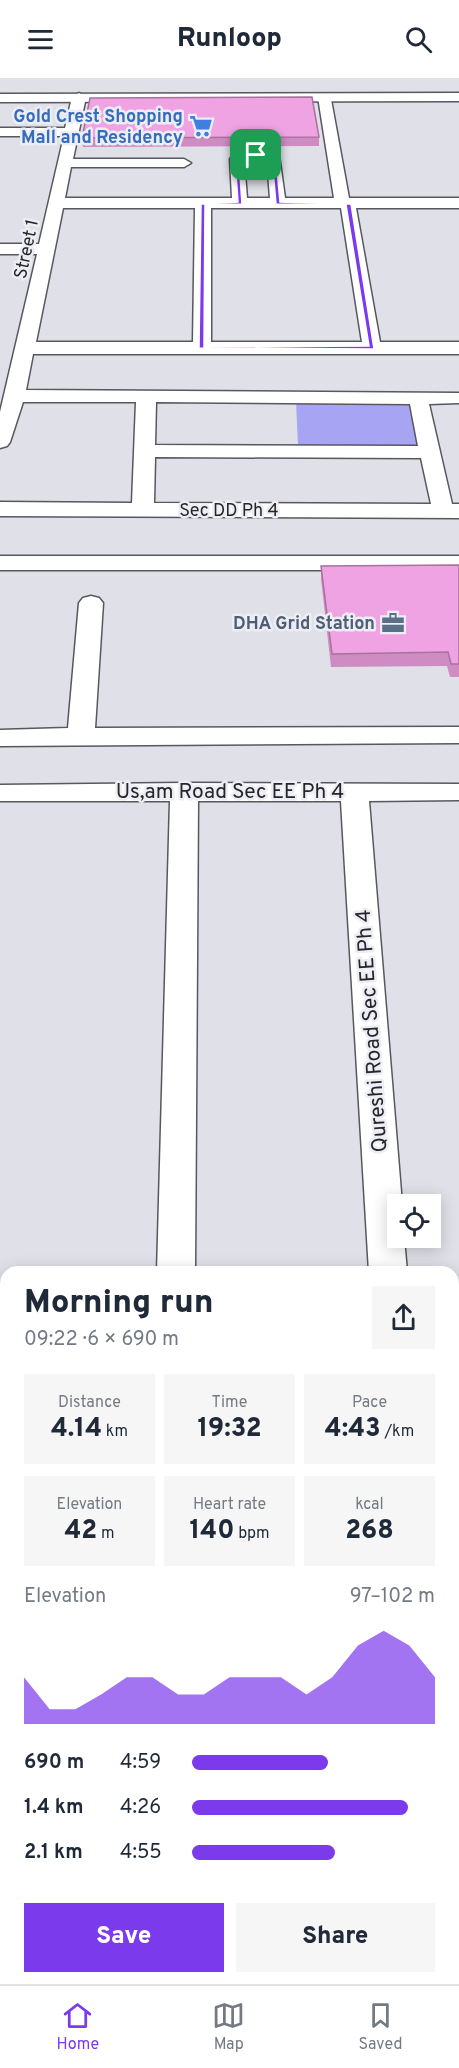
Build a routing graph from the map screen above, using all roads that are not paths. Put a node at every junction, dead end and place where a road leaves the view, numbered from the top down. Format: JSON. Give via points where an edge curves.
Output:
{"nodes":[{"id":1,"x":328,"y":92,"type":"junction"},
{"id":2,"x":456,"y":92,"type":"edge"},
{"id":3,"x":415,"y":95,"type":"junction"},
{"id":4,"x":0,"y":96,"type":"edge"},
{"id":5,"x":79,"y":98,"type":"junction"},
{"id":6,"x":459,"y":103,"type":"edge"},
{"id":7,"x":0,"y":132,"type":"edge"},
{"id":8,"x":70,"y":132,"type":"junction"},
{"id":9,"x":64,"y":163,"type":"junction"},
{"id":10,"x":184,"y":163,"type":"dead end"},
{"id":11,"x":56,"y":203,"type":"junction"},
{"id":12,"x":240,"y":203,"type":"junction"},
{"id":13,"x":278,"y":203,"type":"junction"},
{"id":14,"x":345,"y":203,"type":"junction"},
{"id":15,"x":459,"y":203,"type":"edge"},
{"id":16,"x":203,"y":204,"type":"junction"},
{"id":17,"x":0,"y":249,"type":"edge"},
{"id":18,"x":46,"y":249,"type":"junction"},
{"id":19,"x":25,"y":348,"type":"junction"},
{"id":20,"x":202,"y":348,"type":"junction"},
{"id":21,"x":372,"y":348,"type":"junction"},
{"id":22,"x":459,"y":348,"type":"edge"},
{"id":23,"x":15,"y":396,"type":"junction"},
{"id":24,"x":146,"y":396,"type":"junction"},
{"id":25,"x":418,"y":397,"type":"junction"},
{"id":26,"x":457,"y":398,"type":"dead end"},
{"id":27,"x":0,"y":442,"type":"edge"},
{"id":28,"x":144,"y":451,"type":"junction"},
{"id":29,"x":430,"y":452,"type":"junction"},
{"id":30,"x":0,"y":509,"type":"edge"},
{"id":31,"x":142,"y":510,"type":"junction"},
{"id":32,"x":451,"y":511,"type":"edge"},
{"id":33,"x":0,"y":543,"type":"edge"},
{"id":34,"x":459,"y":543,"type":"edge"},
{"id":35,"x":0,"y":562,"type":"edge"},
{"id":36,"x":459,"y":563,"type":"edge"},
{"id":37,"x":91,"y":603,"type":"dead end"},
{"id":38,"x":459,"y":735,"type":"edge"},
{"id":39,"x":81,"y":736,"type":"junction"},
{"id":40,"x":0,"y":738,"type":"edge"},
{"id":41,"x":184,"y":791,"type":"junction"},
{"id":42,"x":354,"y":791,"type":"junction"},
{"id":43,"x":0,"y":792,"type":"edge"},
{"id":44,"x":459,"y":792,"type":"edge"},
{"id":45,"x":176,"y":1266,"type":"edge"},
{"id":46,"x":388,"y":1266,"type":"edge"}],
"edges":[{"from":1,"to":3,"type":"street"},
{"from":1,"to":4,"type":"street"},
{"from":1,"to":5,"type":"street"},
{"from":1,"to":14,"type":"street"},
{"from":2,"to":3,"type":"street"},
{"from":3,"to":6,"type":"street"},
{"from":4,"to":5,"type":"street"},
{"from":5,"to":8,"type":"street","name":"Street 1"},
{"from":7,"to":8,"type":"street"},
{"from":8,"to":9,"type":"street","name":"Street 1"},
{"from":9,"to":10,"type":"street"},
{"from":9,"to":11,"type":"street","name":"Street 1"},
{"from":11,"to":16,"type":"street"},
{"from":11,"to":18,"type":"street","name":"Street 1"},
{"from":12,"to":13,"type":"street"},
{"from":12,"to":13,"type":"street","via":[[237,159],[256,155],[274,158]]},
{"from":12,"to":16,"type":"street"},
{"from":13,"to":14,"type":"street"},
{"from":14,"to":15,"type":"street"},
{"from":14,"to":21,"type":"street"},
{"from":16,"to":20,"type":"street"},
{"from":17,"to":18,"type":"street"},
{"from":18,"to":19,"type":"street","name":"Street 1"},
{"from":19,"to":20,"type":"street"},
{"from":19,"to":23,"type":"street","name":"Street 1"},
{"from":20,"to":21,"type":"street"},
{"from":21,"to":22,"type":"street"},
{"from":23,"to":24,"type":"street"},
{"from":23,"to":27,"type":"street","name":"Street 1"},
{"from":24,"to":25,"type":"street"},
{"from":24,"to":28,"type":"street"},
{"from":25,"to":26,"type":"street"},
{"from":25,"to":29,"type":"street"},
{"from":28,"to":29,"type":"street"},
{"from":28,"to":31,"type":"street"},
{"from":29,"to":32,"type":"street"},
{"from":30,"to":31,"type":"street","name":"Sec DD Ph 4"},
{"from":31,"to":32,"type":"street","name":"Sec DD Ph 4"},
{"from":33,"to":34,"type":"street"},
{"from":35,"to":36,"type":"street"},
{"from":37,"to":39,"type":"street"},
{"from":38,"to":39,"type":"street"},
{"from":39,"to":40,"type":"street"},
{"from":41,"to":42,"type":"street","name":"Us,am Road Sec EE Ph 4"},
{"from":41,"to":43,"type":"street","name":"Us,am Road Sec EE Ph 4"},
{"from":41,"to":45,"type":"street"},
{"from":42,"to":44,"type":"street","name":"Us,am Road Sec EE Ph 4"},
{"from":42,"to":46,"type":"street","name":"Qureshi Road Sec EE Ph 4"}]}
